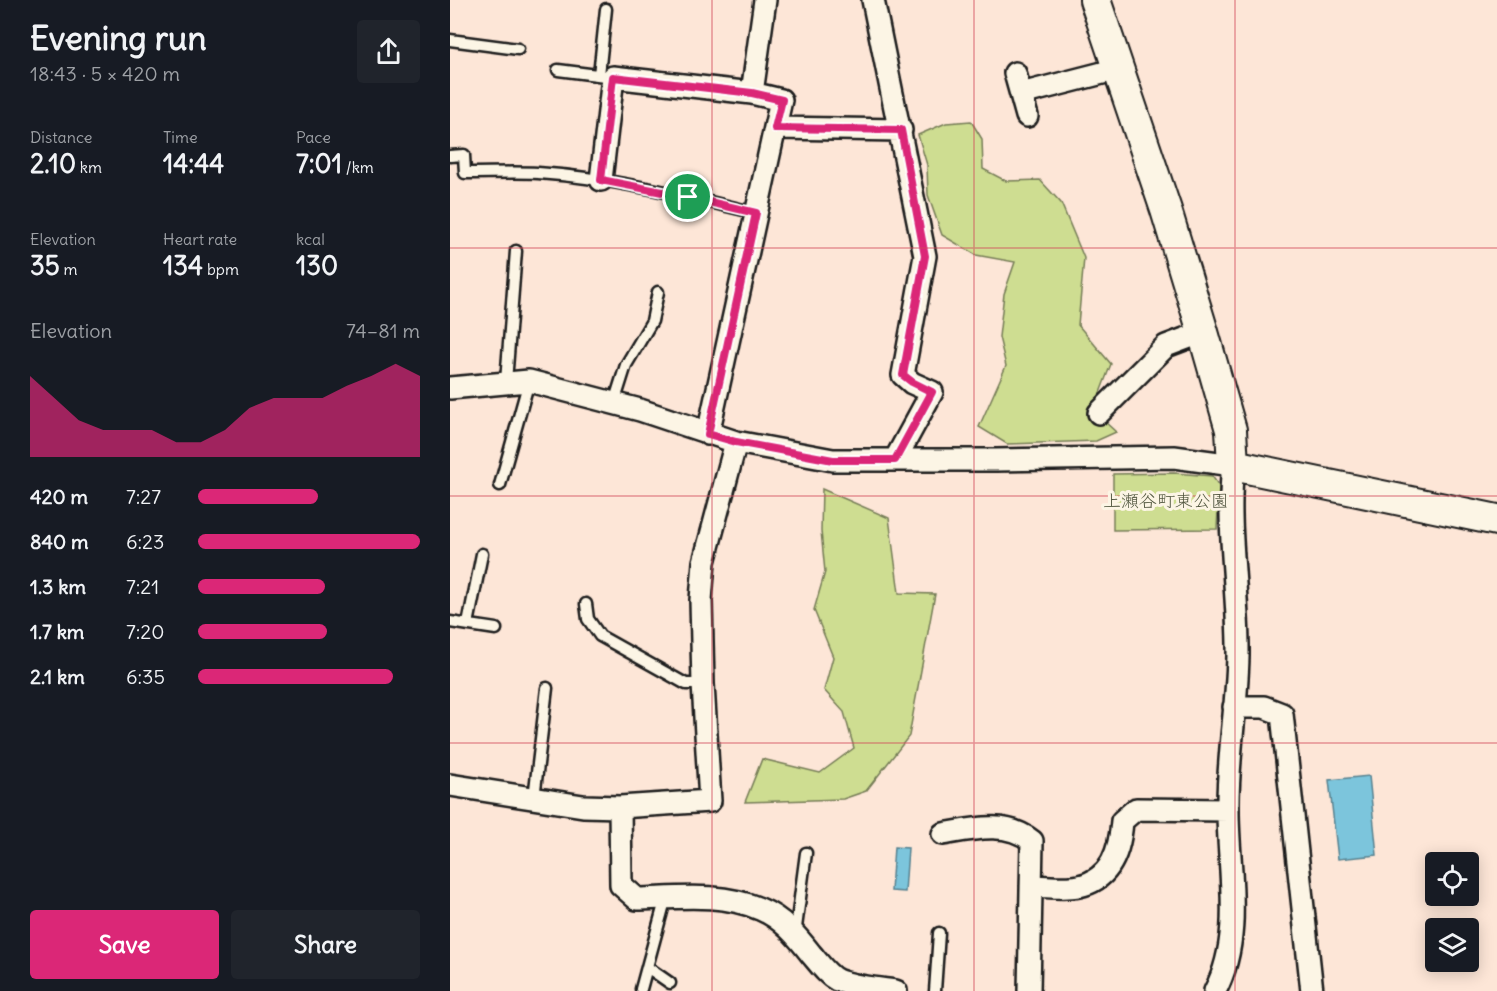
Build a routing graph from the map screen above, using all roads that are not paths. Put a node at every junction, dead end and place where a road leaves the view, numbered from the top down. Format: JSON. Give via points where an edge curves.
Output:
{"nodes":[{"id":1,"x":765,"y":0,"type":"edge"},
{"id":2,"x":873,"y":0,"type":"edge"},
{"id":3,"x":1095,"y":0,"type":"edge"},
{"id":4,"x":606,"y":9,"type":"dead end"},
{"id":5,"x":450,"y":40,"type":"edge"},
{"id":6,"x":518,"y":49,"type":"dead end"},
{"id":7,"x":1118,"y":69,"type":"junction"},
{"id":8,"x":558,"y":70,"type":"dead end"},
{"id":9,"x":1015,"y":73,"type":"dead end"},
{"id":10,"x":606,"y":76,"type":"junction"},
{"id":11,"x":752,"y":93,"type":"junction"},
{"id":12,"x":1021,"y":94,"type":"junction"},
{"id":13,"x":1026,"y":116,"type":"dead end"},
{"id":14,"x":775,"y":128,"type":"junction"},
{"id":15,"x":901,"y":130,"type":"junction"},
{"id":16,"x":450,"y":156,"type":"edge"},
{"id":17,"x":601,"y":180,"type":"junction"},
{"id":18,"x":756,"y":213,"type":"junction"},
{"id":19,"x":516,"y":251,"type":"dead end"},
{"id":20,"x":658,"y":292,"type":"dead end"},
{"id":21,"x":1203,"y":332,"type":"junction"},
{"id":22,"x":529,"y":381,"type":"junction"},
{"id":23,"x":506,"y":382,"type":"junction"},
{"id":24,"x":450,"y":388,"type":"edge"},
{"id":25,"x":614,"y":403,"type":"junction"},
{"id":26,"x":1099,"y":413,"type":"dead end"},
{"id":27,"x":708,"y":434,"type":"junction"},
{"id":28,"x":736,"y":442,"type":"junction"},
{"id":29,"x":895,"y":460,"type":"junction"},
{"id":30,"x":1233,"y":465,"type":"junction"},
{"id":31,"x":500,"y":484,"type":"dead end"},
{"id":32,"x":1497,"y":520,"type":"edge"},
{"id":33,"x":482,"y":554,"type":"dead end"},
{"id":34,"x":586,"y":604,"type":"dead end"},
{"id":35,"x":450,"y":622,"type":"edge"},
{"id":36,"x":468,"y":624,"type":"junction"},
{"id":37,"x":496,"y":629,"type":"dead end"},
{"id":38,"x":703,"y":684,"type":"junction"},
{"id":39,"x":547,"y":688,"type":"dead end"},
{"id":40,"x":1234,"y":707,"type":"junction"},
{"id":41,"x":450,"y":785,"type":"edge"},
{"id":42,"x":534,"y":798,"type":"junction"},
{"id":43,"x":620,"y":807,"type":"junction"},
{"id":44,"x":1228,"y":810,"type":"junction"},
{"id":45,"x":943,"y":832,"type":"dead end"},
{"id":46,"x":806,"y":853,"type":"dead end"},
{"id":47,"x":1031,"y":886,"type":"junction"},
{"id":48,"x":666,"y":897,"type":"junction"},
{"id":49,"x":939,"y":933,"type":"dead end"},
{"id":50,"x":795,"y":935,"type":"junction"},
{"id":51,"x":647,"y":967,"type":"junction"},
{"id":52,"x":670,"y":983,"type":"dead end"},
{"id":53,"x":641,"y":989,"type":"dead end"},
{"id":54,"x":896,"y":991,"type":"edge"},
{"id":55,"x":935,"y":991,"type":"edge"},
{"id":56,"x":1029,"y":991,"type":"edge"},
{"id":57,"x":1215,"y":991,"type":"edge"},
{"id":58,"x":1312,"y":991,"type":"edge"}],
"edges":[{"from":1,"to":11,"type":"street"},
{"from":2,"to":15,"type":"street"},
{"from":3,"to":7,"type":"street"},
{"from":4,"to":10,"type":"lane"},
{"from":5,"to":6,"type":"lane"},
{"from":7,"to":12,"type":"street"},
{"from":7,"to":21,"type":"street"},
{"from":8,"to":10,"type":"lane"},
{"from":9,"to":12,"type":"street"},
{"from":10,"to":11,"type":"street"},
{"from":10,"to":17,"type":"street"},
{"from":11,"to":14,"type":"street","via":[[782,100]]},
{"from":12,"to":13,"type":"street"},
{"from":14,"to":15,"type":"street"},
{"from":14,"to":18,"type":"street"},
{"from":15,"to":29,"type":"street","via":[[925,256],[903,375],[932,392]]},
{"from":16,"to":17,"type":"lane","via":[[464,155],[465,173],[538,173]]},
{"from":17,"to":18,"type":"lane"},
{"from":18,"to":27,"type":"street"},
{"from":19,"to":23,"type":"lane"},
{"from":20,"to":25,"type":"lane","via":[[652,321],[626,365]]},
{"from":21,"to":26,"type":"street","via":[[1166,346]]},
{"from":21,"to":30,"type":"street","via":[[1231,430]]},
{"from":22,"to":23,"type":"street"},
{"from":22,"to":25,"type":"street"},
{"from":22,"to":31,"type":"lane"},
{"from":23,"to":24,"type":"street"},
{"from":25,"to":27,"type":"street"},
{"from":27,"to":28,"type":"street"},
{"from":28,"to":29,"type":"street","via":[[833,460]]},
{"from":28,"to":38,"type":"street","via":[[704,562]]},
{"from":29,"to":30,"type":"street","via":[[1173,457]]},
{"from":30,"to":32,"type":"street"},
{"from":30,"to":40,"type":"street","via":[[1230,513],[1238,655]]},
{"from":33,"to":36,"type":"lane"},
{"from":34,"to":38,"type":"lane","via":[[588,619],[600,636],[686,684]]},
{"from":35,"to":36,"type":"lane"},
{"from":36,"to":37,"type":"lane"},
{"from":38,"to":43,"type":"street","via":[[710,801]]},
{"from":39,"to":42,"type":"lane"},
{"from":40,"to":44,"type":"street"},
{"from":40,"to":58,"type":"street","via":[[1264,707],[1282,714]]},
{"from":41,"to":42,"type":"street"},
{"from":42,"to":43,"type":"street"},
{"from":43,"to":48,"type":"street","via":[[621,885],[637,899]]},
{"from":44,"to":47,"type":"street","via":[[1136,809],[1122,821],[1120,844],[1111,865],[1096,878],[1079,886]]},
{"from":44,"to":57,"type":"street","via":[[1233,900],[1230,940]]},
{"from":45,"to":47,"type":"street","via":[[1002,828],[1026,836],[1032,841]]},
{"from":46,"to":50,"type":"lane"},
{"from":47,"to":56,"type":"street"},
{"from":48,"to":50,"type":"street","via":[[727,899],[783,921]]},
{"from":48,"to":51,"type":"lane"},
{"from":49,"to":55,"type":"lane"},
{"from":50,"to":54,"type":"street","via":[[836,979]]},
{"from":51,"to":52,"type":"lane"},
{"from":51,"to":53,"type":"lane"}]}
